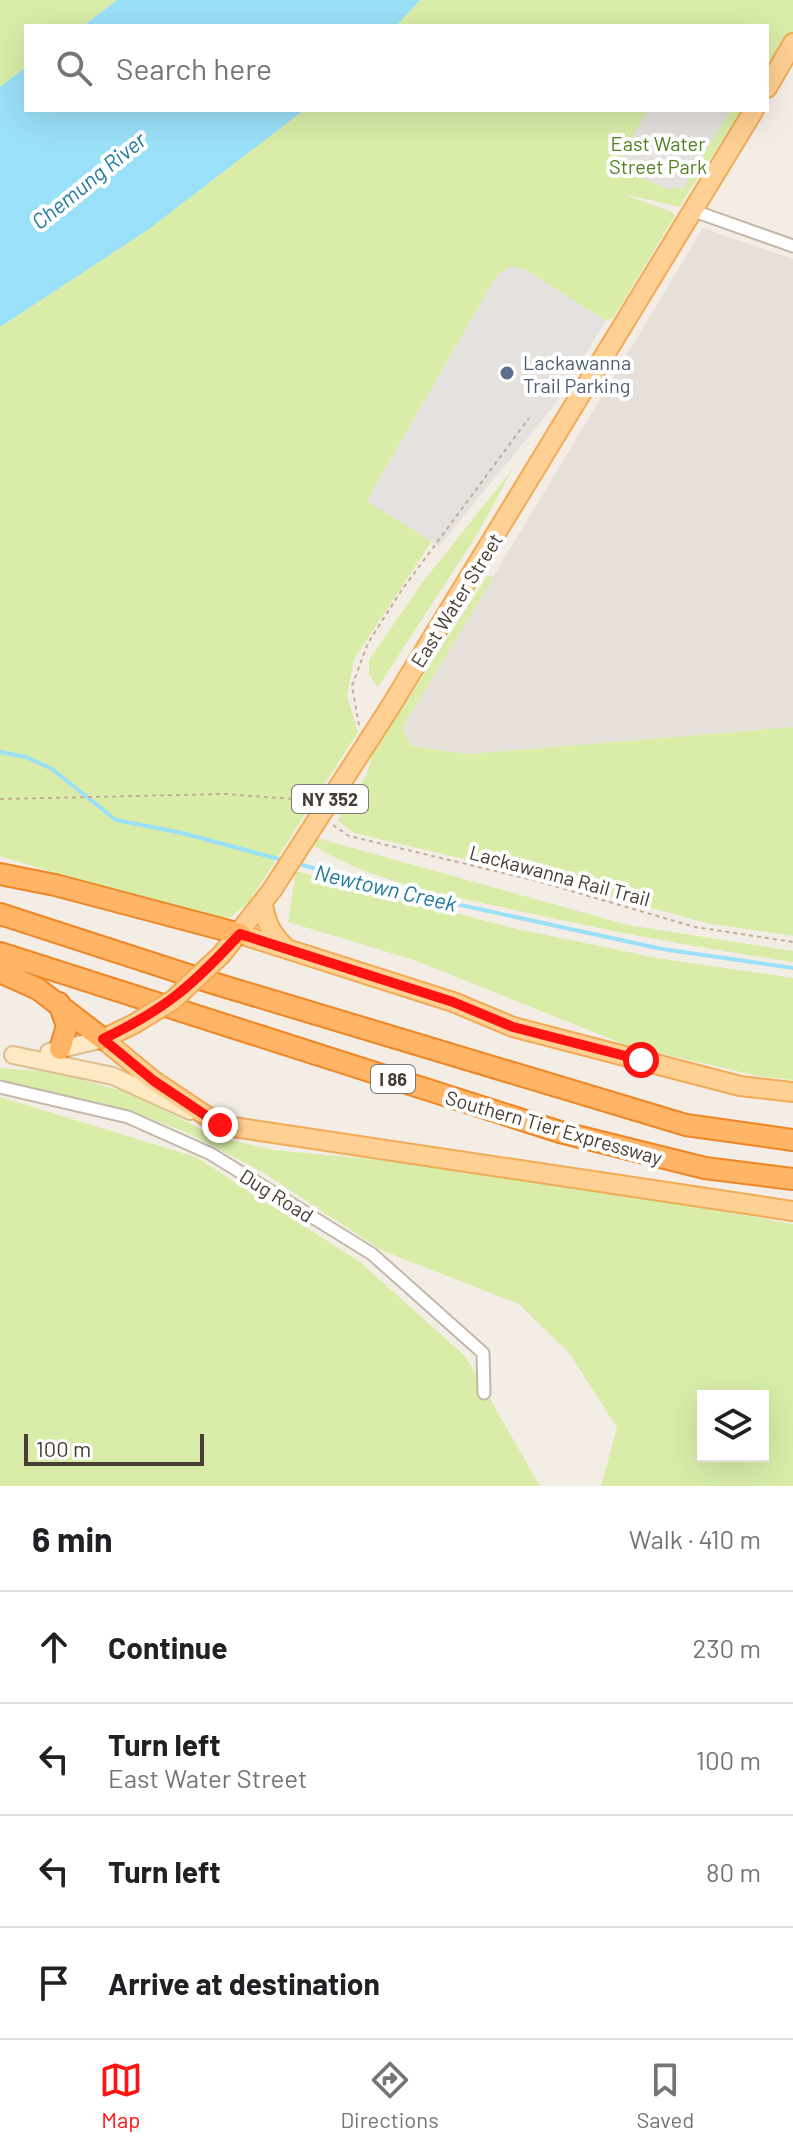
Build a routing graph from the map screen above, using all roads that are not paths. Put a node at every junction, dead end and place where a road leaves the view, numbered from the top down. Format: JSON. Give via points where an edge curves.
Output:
{"nodes":[{"id":1,"x":793,"y":43,"type":"edge"},
{"id":2,"x":786,"y":70,"type":"edge"},
{"id":3,"x":769,"y":86,"type":"edge"},
{"id":4,"x":753,"y":112,"type":"edge"},
{"id":5,"x":694,"y":211,"type":"junction"},
{"id":6,"x":793,"y":246,"type":"edge"},
{"id":7,"x":0,"y":874,"type":"edge"},
{"id":8,"x":267,"y":897,"type":"junction"},
{"id":9,"x":0,"y":914,"type":"edge"},
{"id":10,"x":240,"y":934,"type":"junction"},
{"id":11,"x":287,"y":949,"type":"junction"},
{"id":12,"x":0,"y":953,"type":"edge"},
{"id":13,"x":0,"y":972,"type":"edge"},
{"id":14,"x":59,"y":1003,"type":"junction"},
{"id":15,"x":103,"y":1039,"type":"junction"},
{"id":16,"x":60,"y":1049,"type":"junction"},
{"id":17,"x":7,"y":1055,"type":"edge"},
{"id":18,"x":0,"y":1087,"type":"edge"},
{"id":19,"x":793,"y":1092,"type":"edge"},
{"id":20,"x":220,"y":1125,"type":"junction"},
{"id":21,"x":793,"y":1140,"type":"edge"},
{"id":22,"x":793,"y":1179,"type":"edge"},
{"id":23,"x":793,"y":1211,"type":"edge"},
{"id":24,"x":484,"y":1393,"type":"dead end"}],
"edges":[{"from":1,"to":2,"type":"main road"},
{"from":2,"to":3,"type":"main road"},
{"from":4,"to":5,"type":"main road","name":"East Water Street","number":"NY 352"},
{"from":5,"to":6,"type":"street"},
{"from":5,"to":8,"type":"main road","name":"East Water Street","number":"NY 352","bridge":true,"via":[[389,709]]},
{"from":7,"to":10,"type":"highway"},
{"from":8,"to":10,"type":"main road","name":"East Water Street","number":"NY 352"},
{"from":8,"to":11,"type":"main road","via":[[266,924]]},
{"from":9,"to":21,"type":"highway","name":"Southern Tier Expressway","number":"I 86","via":[[686,1125]]},
{"from":10,"to":11,"type":"main road"},
{"from":10,"to":15,"type":"main road","name":"East Water Street","number":"NY 352","bridge":true,"via":[[182,993]]},
{"from":11,"to":19,"type":"main road","via":[[453,1002],[513,1027],[740,1086]]},
{"from":12,"to":22,"type":"highway","name":"Southern Tier Expressway","number":"I 86","via":[[560,1132],[705,1168]]},
{"from":13,"to":14,"type":"highway"},
{"from":14,"to":15,"type":"highway"},
{"from":14,"to":16,"type":"highway","via":[[67,1026]]},
{"from":15,"to":16,"type":"street"},
{"from":15,"to":20,"type":"main road"},
{"from":16,"to":17,"type":"street"},
{"from":17,"to":20,"type":"street","via":[[113,1076]]},
{"from":18,"to":24,"type":"street","name":"Dug Road","via":[[128,1117],[211,1154],[372,1254],[483,1353]]},
{"from":20,"to":23,"type":"main road"}]}
